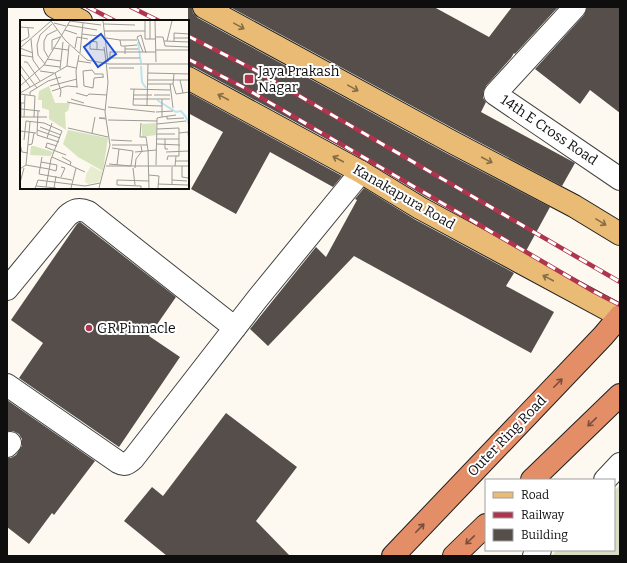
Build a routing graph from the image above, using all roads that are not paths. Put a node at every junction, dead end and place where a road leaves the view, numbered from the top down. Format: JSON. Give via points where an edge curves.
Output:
{"nodes":[{"id":1,"x":55,"y":7,"type":"edge"},
{"id":2,"x":204,"y":7,"type":"edge"},
{"id":3,"x":575,"y":7,"type":"edge"},
{"id":4,"x":79,"y":20,"type":"edge"},
{"id":5,"x":189,"y":79,"type":"edge"},
{"id":6,"x":361,"y":172,"type":"junction"},
{"id":7,"x":618,"y":172,"type":"edge"},
{"id":8,"x":620,"y":234,"type":"edge"},
{"id":9,"x":7,"y":289,"type":"edge"},
{"id":10,"x":620,"y":316,"type":"edge"},
{"id":11,"x":235,"y":328,"type":"junction"},
{"id":12,"x":7,"y":385,"type":"edge"},
{"id":13,"x":620,"y":395,"type":"edge"},
{"id":14,"x":620,"y":464,"type":"edge"},
{"id":15,"x":533,"y":479,"type":"edge"},
{"id":16,"x":607,"y":479,"type":"edge"},
{"id":17,"x":485,"y":526,"type":"edge"},
{"id":18,"x":393,"y":556,"type":"edge"},
{"id":19,"x":454,"y":556,"type":"edge"}],
"edges":[{"from":1,"to":4,"type":"main road"},
{"from":2,"to":8,"type":"main road","one_way":true,"via":[[574,206]]},
{"from":3,"to":7,"type":"street","name":"14th E Cross Road","via":[[495,94]]},
{"from":6,"to":5,"type":"main road","name":"Kanakapura Road","one_way":true},
{"from":10,"to":6,"type":"main road","name":"Kanakapura Road","one_way":true,"via":[[420,208]]},
{"from":6,"to":11,"type":"street"},
{"from":9,"to":11,"type":"street","via":[[67,216],[81,209]]},
{"from":18,"to":10,"type":"highway","name":"Outer Ring Road","one_way":true},
{"from":11,"to":12,"type":"street","via":[[134,459],[128,463],[118,462]]},
{"from":13,"to":15,"type":"highway","one_way":true},
{"from":14,"to":16,"type":"street"},
{"from":17,"to":19,"type":"highway","one_way":true}]}
